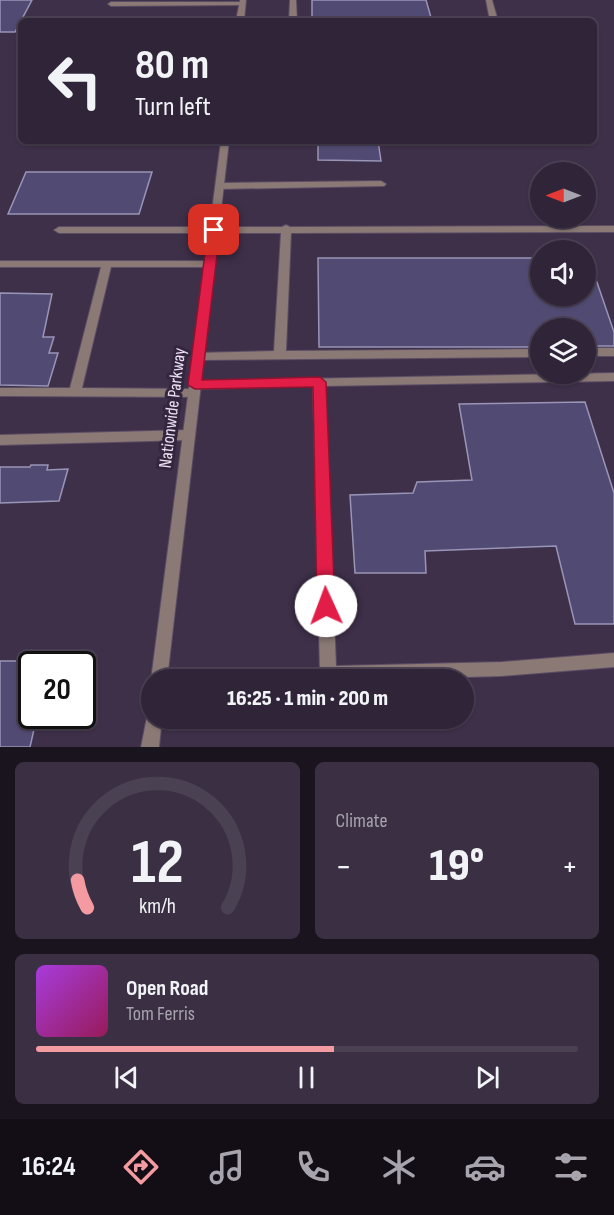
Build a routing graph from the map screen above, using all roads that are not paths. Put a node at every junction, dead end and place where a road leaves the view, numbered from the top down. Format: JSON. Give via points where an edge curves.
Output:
{"nodes":[{"id":1,"x":293,"y":0,"type":"edge"},
{"id":2,"x":489,"y":0,"type":"edge"},
{"id":3,"x":242,"y":2,"type":"edge"},
{"id":4,"x":111,"y":4,"type":"dead end"},
{"id":5,"x":240,"y":18,"type":"edge"},
{"id":6,"x":293,"y":18,"type":"edge"},
{"id":7,"x":493,"y":18,"type":"edge"},
{"id":8,"x":225,"y":144,"type":"edge"},
{"id":9,"x":381,"y":184,"type":"dead end"},
{"id":10,"x":220,"y":186,"type":"junction"},
{"id":11,"x":286,"y":228,"type":"junction"},
{"id":12,"x":614,"y":229,"type":"edge"},
{"id":13,"x":58,"y":230,"type":"dead end"},
{"id":14,"x":214,"y":230,"type":"junction"},
{"id":15,"x":0,"y":264,"type":"edge"},
{"id":16,"x":107,"y":264,"type":"junction"},
{"id":17,"x":210,"y":264,"type":"junction"},
{"id":18,"x":596,"y":352,"type":"edge"},
{"id":19,"x":614,"y":352,"type":"edge"},
{"id":20,"x":530,"y":353,"type":"edge"},
{"id":21,"x":280,"y":354,"type":"junction"},
{"id":22,"x":198,"y":356,"type":"junction"},
{"id":23,"x":614,"y":377,"type":"edge"},
{"id":24,"x":320,"y":382,"type":"junction"},
{"id":25,"x":194,"y":389,"type":"junction"},
{"id":26,"x":0,"y":392,"type":"edge"},
{"id":27,"x":75,"y":393,"type":"junction"},
{"id":28,"x":189,"y":435,"type":"junction"},
{"id":29,"x":0,"y":440,"type":"edge"},
{"id":30,"x":614,"y":660,"type":"edge"},
{"id":31,"x":160,"y":669,"type":"edge"},
{"id":32,"x":152,"y":729,"type":"edge"},
{"id":33,"x":150,"y":747,"type":"edge"}],
"edges":[{"from":1,"to":6,"type":"street"},
{"from":2,"to":7,"type":"street"},
{"from":3,"to":4,"type":"street"},
{"from":3,"to":5,"type":"street"},
{"from":8,"to":10,"type":"street","name":"Nationwide Parkway"},
{"from":9,"to":10,"type":"street"},
{"from":10,"to":14,"type":"street","name":"Nationwide Parkway"},
{"from":11,"to":12,"type":"street"},
{"from":11,"to":14,"type":"street"},
{"from":11,"to":21,"type":"street"},
{"from":13,"to":14,"type":"street"},
{"from":14,"to":17,"type":"street","name":"Nationwide Parkway"},
{"from":15,"to":16,"type":"street"},
{"from":16,"to":17,"type":"street"},
{"from":16,"to":27,"type":"street"},
{"from":17,"to":22,"type":"street","name":"Nationwide Parkway"},
{"from":18,"to":19,"type":"street"},
{"from":20,"to":21,"type":"street"},
{"from":21,"to":22,"type":"street"},
{"from":22,"to":25,"type":"street","name":"Nationwide Parkway"},
{"from":23,"to":24,"type":"street"},
{"from":24,"to":25,"type":"street"},
{"from":24,"to":30,"type":"street","via":[[328,673],[502,669]]},
{"from":25,"to":27,"type":"street"},
{"from":25,"to":28,"type":"street","name":"Nationwide Parkway"},
{"from":26,"to":27,"type":"street"},
{"from":28,"to":29,"type":"street"},
{"from":28,"to":31,"type":"street","name":"Nationwide Parkway"},
{"from":32,"to":33,"type":"street"}]}
